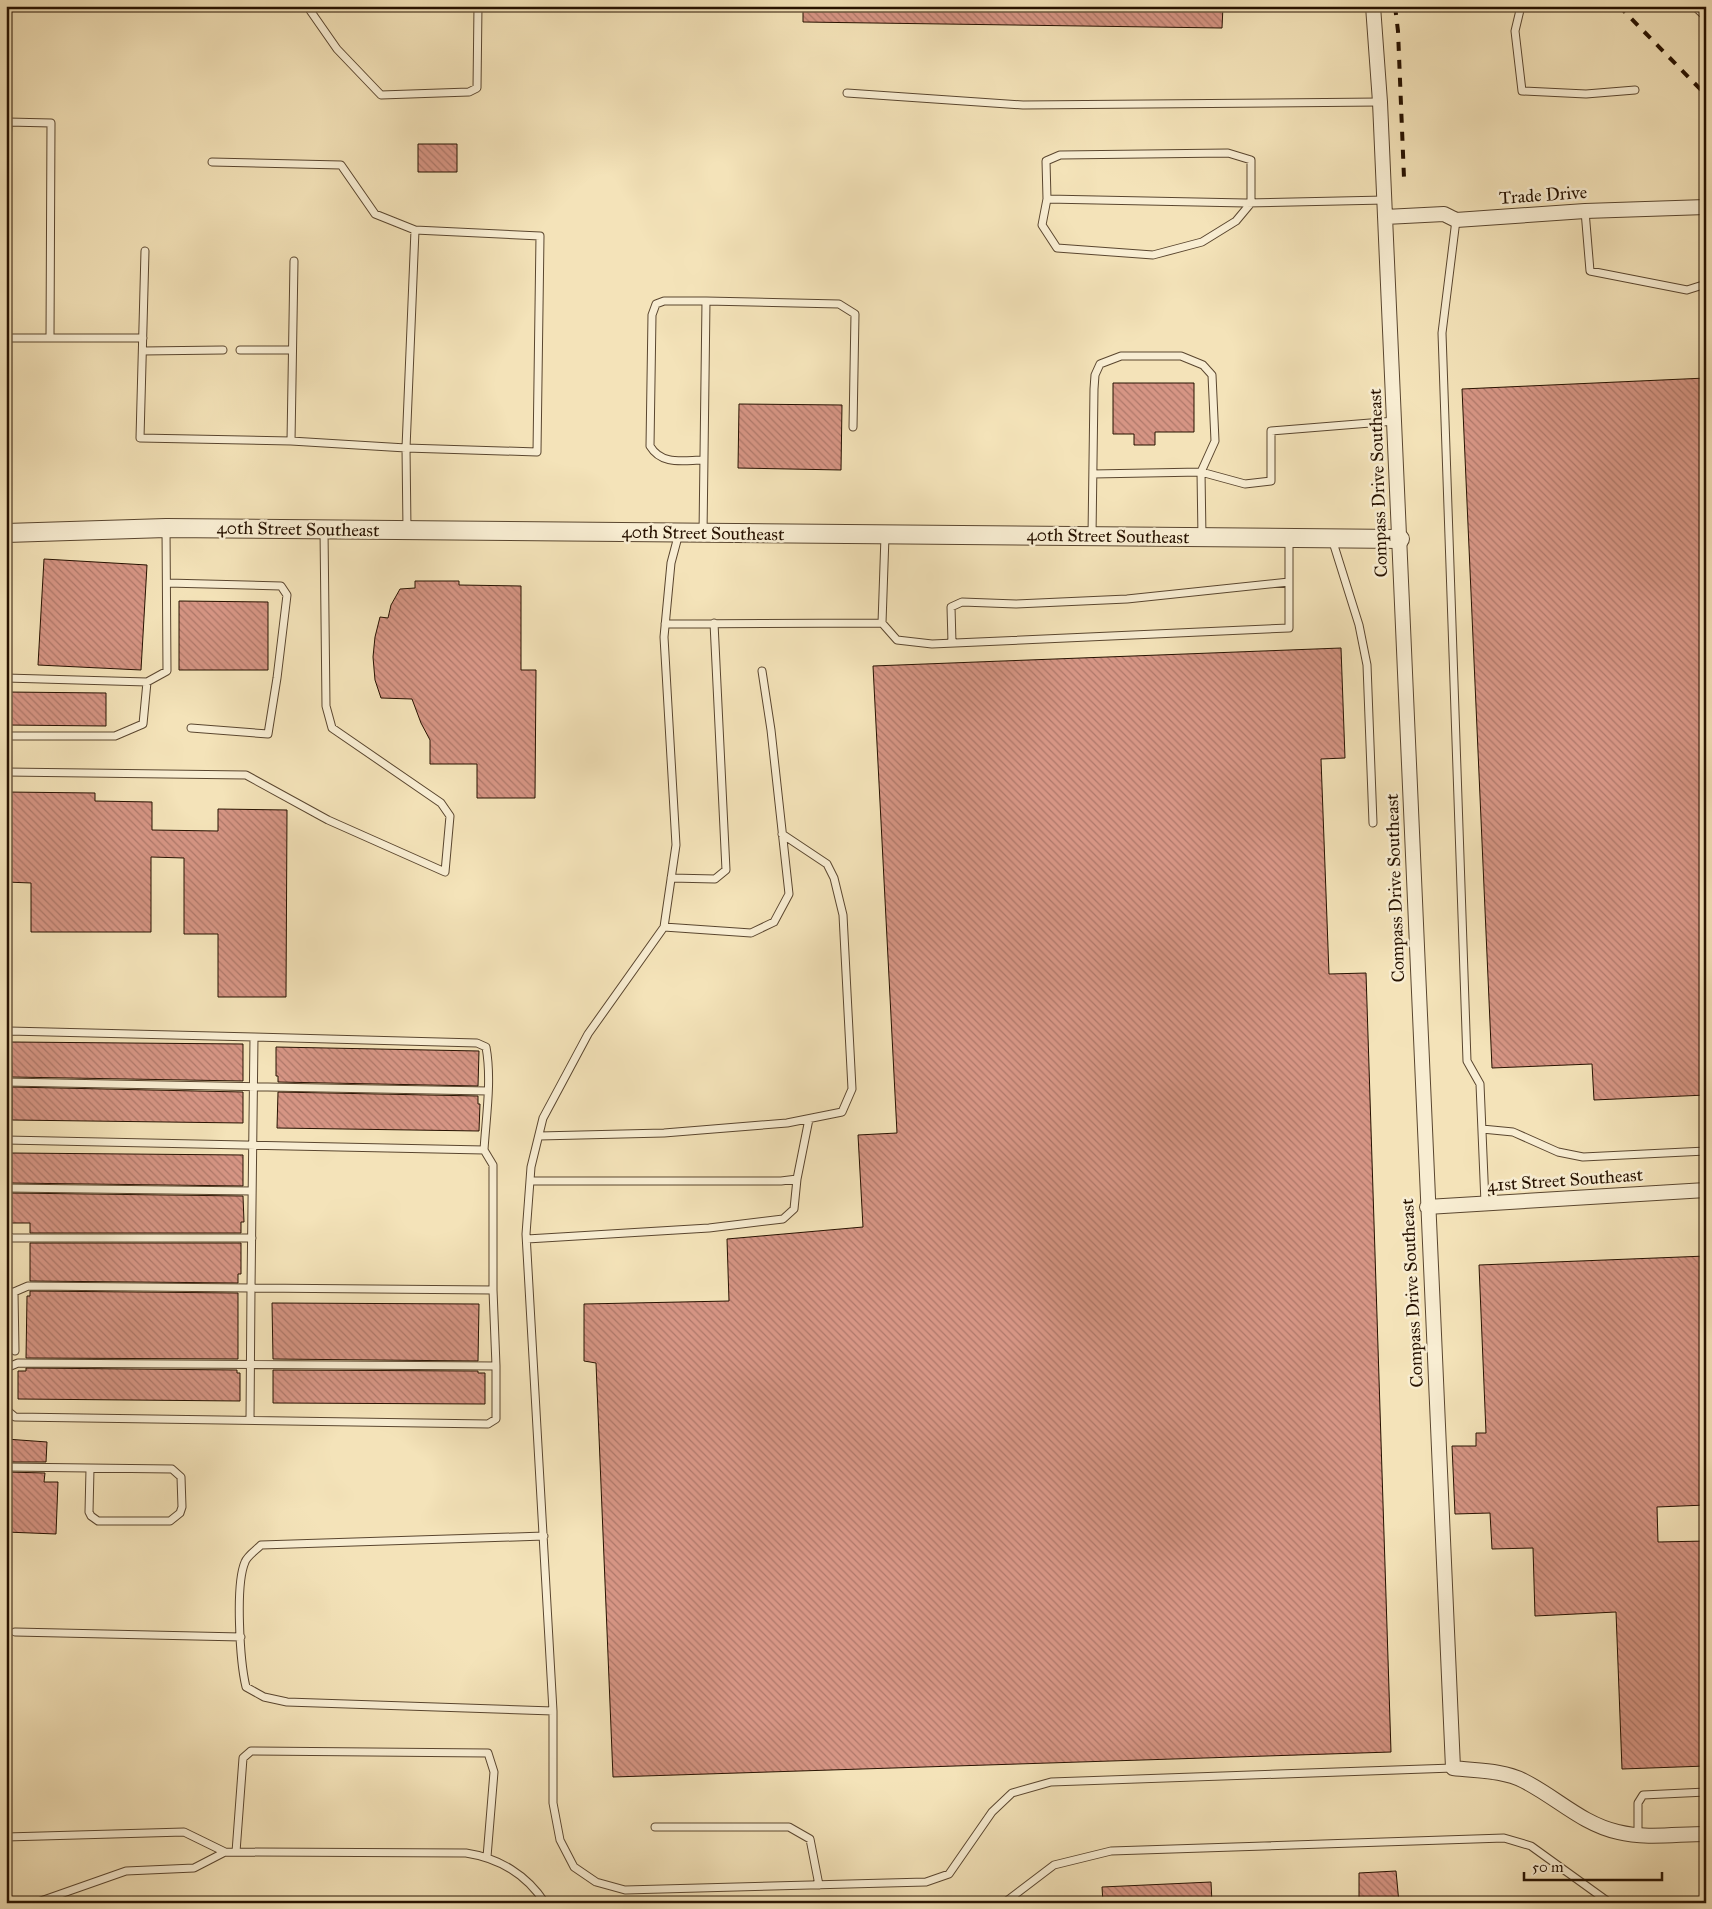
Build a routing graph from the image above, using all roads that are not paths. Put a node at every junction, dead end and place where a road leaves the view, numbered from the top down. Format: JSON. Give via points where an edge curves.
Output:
{"nodes":[{"id":1,"x":307,"y":6,"type":"edge"},
{"id":2,"x":478,"y":6,"type":"edge"},
{"id":3,"x":1373,"y":6,"type":"edge"},
{"id":4,"x":1521,"y":6,"type":"edge"},
{"id":5,"x":1694,"y":6,"type":"edge"},
{"id":6,"x":1706,"y":17,"type":"edge"},
{"id":7,"x":1635,"y":90,"type":"dead end"},
{"id":8,"x":847,"y":93,"type":"dead end"},
{"id":9,"x":1380,"y":102,"type":"junction"},
{"id":10,"x":212,"y":162,"type":"dead end"},
{"id":11,"x":6,"y":165,"type":"edge"},
{"id":12,"x":1047,"y":199,"type":"junction"},
{"id":13,"x":1385,"y":200,"type":"junction"},
{"id":14,"x":1251,"y":203,"type":"junction"},
{"id":15,"x":1706,"y":207,"type":"edge"},
{"id":16,"x":1585,"y":210,"type":"junction"},
{"id":17,"x":1385,"y":217,"type":"junction"},
{"id":18,"x":1456,"y":220,"type":"junction"},
{"id":19,"x":415,"y":230,"type":"junction"},
{"id":20,"x":145,"y":251,"type":"dead end"},
{"id":21,"x":294,"y":262,"type":"dead end"},
{"id":22,"x":1706,"y":284,"type":"edge"},
{"id":23,"x":706,"y":301,"type":"junction"},
{"id":24,"x":6,"y":338,"type":"edge"},
{"id":25,"x":50,"y":338,"type":"junction"},
{"id":26,"x":143,"y":338,"type":"junction"},
{"id":27,"x":223,"y":350,"type":"dead end"},
{"id":28,"x":240,"y":350,"type":"dead end"},
{"id":29,"x":292,"y":350,"type":"junction"},
{"id":30,"x":143,"y":351,"type":"junction"},
{"id":31,"x":1395,"y":421,"type":"junction"},
{"id":32,"x":853,"y":427,"type":"dead end"},
{"id":33,"x":291,"y":441,"type":"junction"},
{"id":34,"x":406,"y":448,"type":"junction"},
{"id":35,"x":704,"y":460,"type":"junction"},
{"id":36,"x":1201,"y":472,"type":"junction"},
{"id":37,"x":1093,"y":474,"type":"junction"},
{"id":38,"x":166,"y":528,"type":"junction"},
{"id":39,"x":324,"y":530,"type":"junction"},
{"id":40,"x":407,"y":531,"type":"junction"},
{"id":41,"x":6,"y":533,"type":"edge"},
{"id":42,"x":679,"y":533,"type":"junction"},
{"id":43,"x":704,"y":534,"type":"junction"},
{"id":44,"x":885,"y":535,"type":"junction"},
{"id":45,"x":1092,"y":536,"type":"junction"},
{"id":46,"x":1202,"y":537,"type":"junction"},
{"id":47,"x":1289,"y":538,"type":"junction"},
{"id":48,"x":1331,"y":538,"type":"junction"},
{"id":49,"x":1400,"y":540,"type":"junction"},
{"id":50,"x":1289,"y":582,"type":"junction"},
{"id":51,"x":167,"y":583,"type":"junction"},
{"id":52,"x":714,"y":623,"type":"junction"},
{"id":53,"x":882,"y":623,"type":"junction"},
{"id":54,"x":665,"y":624,"type":"junction"},
{"id":55,"x":952,"y":644,"type":"junction"},
{"id":56,"x":762,"y":671,"type":"dead end"},
{"id":57,"x":6,"y":678,"type":"edge"},
{"id":58,"x":147,"y":682,"type":"junction"},
{"id":59,"x":191,"y":728,"type":"dead end"},
{"id":60,"x":6,"y":736,"type":"edge"},
{"id":61,"x":6,"y":772,"type":"edge"},
{"id":62,"x":1373,"y":823,"type":"dead end"},
{"id":63,"x":782,"y":834,"type":"junction"},
{"id":64,"x":671,"y":878,"type":"junction"},
{"id":65,"x":664,"y":927,"type":"junction"},
{"id":66,"x":6,"y":1032,"type":"edge"},
{"id":67,"x":254,"y":1037,"type":"junction"},
{"id":68,"x":6,"y":1082,"type":"edge"},
{"id":69,"x":253,"y":1087,"type":"junction"},
{"id":70,"x":488,"y":1092,"type":"junction"},
{"id":71,"x":809,"y":1119,"type":"junction"},
{"id":72,"x":1482,"y":1129,"type":"junction"},
{"id":73,"x":539,"y":1136,"type":"junction"},
{"id":74,"x":6,"y":1140,"type":"edge"},
{"id":75,"x":253,"y":1144,"type":"junction"},
{"id":76,"x":484,"y":1150,"type":"junction"},
{"id":77,"x":1706,"y":1151,"type":"edge"},
{"id":78,"x":797,"y":1179,"type":"junction"},
{"id":79,"x":530,"y":1181,"type":"junction"},
{"id":80,"x":6,"y":1188,"type":"edge"},
{"id":81,"x":1706,"y":1190,"type":"edge"},
{"id":82,"x":252,"y":1191,"type":"junction"},
{"id":83,"x":1485,"y":1204,"type":"junction"},
{"id":84,"x":1427,"y":1206,"type":"junction"},
{"id":85,"x":6,"y":1235,"type":"edge"},
{"id":86,"x":252,"y":1238,"type":"junction"},
{"id":87,"x":527,"y":1239,"type":"junction"},
{"id":88,"x":251,"y":1288,"type":"junction"},
{"id":89,"x":493,"y":1290,"type":"junction"},
{"id":90,"x":10,"y":1292,"type":"edge"},
{"id":91,"x":15,"y":1351,"type":"dead end"},
{"id":92,"x":251,"y":1366,"type":"junction"},
{"id":93,"x":496,"y":1366,"type":"junction"},
{"id":94,"x":6,"y":1368,"type":"edge"},
{"id":95,"x":6,"y":1407,"type":"edge"},
{"id":96,"x":250,"y":1420,"type":"junction"},
{"id":97,"x":6,"y":1467,"type":"edge"},
{"id":98,"x":90,"y":1469,"type":"junction"},
{"id":99,"x":544,"y":1536,"type":"junction"},
{"id":100,"x":15,"y":1632,"type":"dead end"},
{"id":101,"x":240,"y":1637,"type":"junction"},
{"id":102,"x":554,"y":1711,"type":"junction"},
{"id":103,"x":1453,"y":1768,"type":"junction"},
{"id":104,"x":1706,"y":1792,"type":"edge"},
{"id":105,"x":655,"y":1827,"type":"dead end"},
{"id":106,"x":1638,"y":1834,"type":"junction"},
{"id":107,"x":1706,"y":1834,"type":"edge"},
{"id":108,"x":6,"y":1837,"type":"edge"},
{"id":109,"x":224,"y":1852,"type":"junction"},
{"id":110,"x":236,"y":1852,"type":"junction"},
{"id":111,"x":487,"y":1857,"type":"junction"},
{"id":112,"x":819,"y":1885,"type":"junction"},
{"id":113,"x":36,"y":1903,"type":"edge"},
{"id":114,"x":545,"y":1903,"type":"edge"},
{"id":115,"x":1004,"y":1903,"type":"edge"},
{"id":116,"x":1610,"y":1903,"type":"edge"}],
"edges":[{"from":1,"to":2,"type":"lane","via":[[337,49],[381,95],[469,92],[477,88]]},
{"from":3,"to":9,"type":"street","name":"Compass Drive Southeast"},
{"from":4,"to":7,"type":"lane","via":[[1516,31],[1522,91],[1586,94]]},
{"from":5,"to":6,"type":"lane"},
{"from":8,"to":9,"type":"lane","via":[[1023,105]]},
{"from":9,"to":13,"type":"street","name":"Compass Drive Southeast"},
{"from":10,"to":19,"type":"lane","via":[[341,165],[375,214]]},
{"from":11,"to":25,"type":"lane","via":[[8,122],[50,123]]},
{"from":12,"to":14,"type":"lane"},
{"from":12,"to":14,"type":"lane","via":[[1042,225],[1057,248],[1153,255],[1202,242],[1236,221]]},
{"from":12,"to":14,"type":"lane","via":[[1046,160],[1060,155],[1228,153],[1251,160]]},
{"from":13,"to":14,"type":"lane"},
{"from":13,"to":17,"type":"street","name":"Compass Drive Southeast"},
{"from":15,"to":16,"type":"street","name":"Trade Drive"},
{"from":16,"to":18,"type":"street","name":"Trade Drive"},
{"from":16,"to":22,"type":"lane","via":[[1590,271],[1687,290]]},
{"from":17,"to":18,"type":"street","name":"Trade Drive","via":[[1444,214]]},
{"from":17,"to":31,"type":"street","name":"Compass Drive Southeast"},
{"from":18,"to":72,"type":"lane","via":[[1442,333],[1467,1061],[1480,1084]]},
{"from":19,"to":34,"type":"lane"},
{"from":19,"to":34,"type":"lane","via":[[540,236],[537,452]]},
{"from":20,"to":26,"type":"lane"},
{"from":21,"to":29,"type":"lane"},
{"from":23,"to":32,"type":"lane","via":[[839,304],[855,314]]},
{"from":23,"to":35,"type":"lane"},
{"from":23,"to":35,"type":"lane","via":[[664,301],[656,304],[652,315],[650,446],[665,460]]},
{"from":24,"to":25,"type":"lane"},
{"from":25,"to":26,"type":"lane"},
{"from":26,"to":30,"type":"lane"},
{"from":27,"to":30,"type":"lane"},
{"from":28,"to":29,"type":"lane"},
{"from":29,"to":33,"type":"lane"},
{"from":30,"to":33,"type":"lane","via":[[140,438]]},
{"from":31,"to":36,"type":"lane","via":[[1271,430],[1271,481],[1245,484]]},
{"from":31,"to":49,"type":"street","name":"Compass Drive Southeast"},
{"from":33,"to":34,"type":"lane"},
{"from":34,"to":40,"type":"lane"},
{"from":35,"to":43,"type":"lane"},
{"from":36,"to":37,"type":"lane"},
{"from":36,"to":37,"type":"lane","via":[[1215,441],[1212,375],[1203,365],[1181,356],[1121,356],[1100,364],[1095,375]]},
{"from":36,"to":46,"type":"lane"},
{"from":37,"to":45,"type":"lane"},
{"from":38,"to":39,"type":"street","name":"40th Street Southeast"},
{"from":38,"to":41,"type":"street","name":"40th Street Southeast"},
{"from":38,"to":51,"type":"lane"},
{"from":39,"to":40,"type":"street","name":"40th Street Southeast"},
{"from":39,"to":61,"type":"lane","via":[[326,706],[332,728],[441,803],[450,816],[445,872],[328,820],[246,775]]},
{"from":40,"to":42,"type":"street","name":"40th Street Southeast"},
{"from":42,"to":43,"type":"street","name":"40th Street Southeast"},
{"from":42,"to":54,"type":"lane","via":[[671,563]]},
{"from":43,"to":44,"type":"street","name":"40th Street Southeast"},
{"from":44,"to":45,"type":"street","name":"40th Street Southeast"},
{"from":44,"to":53,"type":"lane"},
{"from":45,"to":46,"type":"street","name":"40th Street Southeast"},
{"from":46,"to":47,"type":"street","name":"40th Street Southeast"},
{"from":47,"to":48,"type":"street","name":"40th Street Southeast"},
{"from":47,"to":50,"type":"lane"},
{"from":48,"to":49,"type":"street","name":"40th Street Southeast"},
{"from":48,"to":62,"type":"lane","via":[[1359,625],[1367,665]]},
{"from":49,"to":84,"type":"street","name":"Compass Drive Southeast"},
{"from":50,"to":55,"type":"lane","via":[[1127,599],[1016,604],[962,602],[951,607]]},
{"from":50,"to":55,"type":"lane","via":[[1289,628]]},
{"from":51,"to":58,"type":"lane","via":[[167,671]]},
{"from":51,"to":59,"type":"lane","via":[[281,586],[287,595],[268,734]]},
{"from":52,"to":53,"type":"lane"},
{"from":52,"to":54,"type":"lane"},
{"from":52,"to":64,"type":"lane","via":[[726,870],[716,879]]},
{"from":53,"to":55,"type":"lane","via":[[897,640]]},
{"from":54,"to":64,"type":"lane","via":[[676,845]]},
{"from":56,"to":63,"type":"lane"},
{"from":57,"to":58,"type":"lane"},
{"from":58,"to":60,"type":"lane","via":[[143,724],[115,736]]},
{"from":63,"to":65,"type":"lane","via":[[789,894],[774,922],[751,934]]},
{"from":63,"to":71,"type":"lane","via":[[827,864],[843,915],[852,1089],[842,1112]]},
{"from":64,"to":65,"type":"lane"},
{"from":65,"to":73,"type":"lane","via":[[588,1034],[543,1118]]},
{"from":66,"to":67,"type":"lane"},
{"from":67,"to":69,"type":"lane"},
{"from":67,"to":70,"type":"lane","via":[[477,1043],[486,1047]]},
{"from":68,"to":69,"type":"lane"},
{"from":69,"to":70,"type":"lane"},
{"from":69,"to":75,"type":"lane"},
{"from":70,"to":76,"type":"lane"},
{"from":71,"to":73,"type":"lane","via":[[664,1133]]},
{"from":71,"to":78,"type":"lane"},
{"from":72,"to":77,"type":"lane","via":[[1514,1132],[1558,1152],[1583,1157]]},
{"from":72,"to":83,"type":"lane"},
{"from":73,"to":79,"type":"lane"},
{"from":74,"to":75,"type":"lane"},
{"from":75,"to":76,"type":"lane"},
{"from":75,"to":82,"type":"lane"},
{"from":76,"to":89,"type":"lane","via":[[494,1165]]},
{"from":78,"to":79,"type":"lane"},
{"from":78,"to":87,"type":"lane","via":[[794,1209],[783,1218],[709,1228]]},
{"from":79,"to":87,"type":"lane"},
{"from":80,"to":82,"type":"lane"},
{"from":81,"to":83,"type":"street","name":"41st Street Southeast"},
{"from":82,"to":86,"type":"lane"},
{"from":83,"to":84,"type":"street","name":"41st Street Southeast"},
{"from":84,"to":103,"type":"street","name":"Compass Drive Southeast"},
{"from":85,"to":86,"type":"lane","via":[[12,1238]]},
{"from":86,"to":88,"type":"lane"},
{"from":87,"to":99,"type":"lane"},
{"from":88,"to":89,"type":"lane"},
{"from":88,"to":90,"type":"lane","via":[[28,1286]]},
{"from":88,"to":92,"type":"lane"},
{"from":89,"to":93,"type":"lane"},
{"from":90,"to":91,"type":"lane"},
{"from":92,"to":93,"type":"lane"},
{"from":92,"to":94,"type":"lane","via":[[18,1363]]},
{"from":92,"to":96,"type":"lane"},
{"from":93,"to":96,"type":"lane","via":[[496,1420],[488,1424]]},
{"from":95,"to":96,"type":"lane","via":[[15,1417]]},
{"from":97,"to":98,"type":"lane"},
{"from":98,"to":98,"type":"lane","via":[[172,1470],[181,1478],[180,1513],[170,1521],[98,1521],[89,1512]]},
{"from":99,"to":101,"type":"lane","via":[[261,1545],[245,1561],[239,1587]]},
{"from":99,"to":102,"type":"lane"},
{"from":100,"to":101,"type":"lane"},
{"from":101,"to":102,"type":"lane","via":[[246,1687],[264,1697],[287,1702]]},
{"from":102,"to":112,"type":"lane","via":[[552,1803],[560,1840],[574,1866],[596,1882],[625,1890]]},
{"from":103,"to":106,"type":"street","via":[[1495,1773],[1523,1781],[1593,1824]]},
{"from":103,"to":112,"type":"lane","via":[[1051,1782],[1012,1793],[992,1812],[949,1874],[926,1882]]},
{"from":104,"to":106,"type":"lane","via":[[1643,1795],[1638,1803]]},
{"from":105,"to":112,"type":"lane","via":[[789,1827],[810,1839]]},
{"from":106,"to":107,"type":"street"},
{"from":108,"to":109,"type":"lane","via":[[184,1832]]},
{"from":109,"to":110,"type":"lane"},
{"from":109,"to":113,"type":"lane","via":[[194,1868],[126,1872]]},
{"from":110,"to":111,"type":"lane","via":[[466,1853]]},
{"from":110,"to":111,"type":"lane","via":[[242,1758],[251,1750],[488,1753],[494,1772]]},
{"from":111,"to":114,"type":"lane","via":[[528,1881]]},
{"from":115,"to":116,"type":"lane","via":[[1054,1865],[1111,1851],[1504,1838],[1531,1846]]}]}
